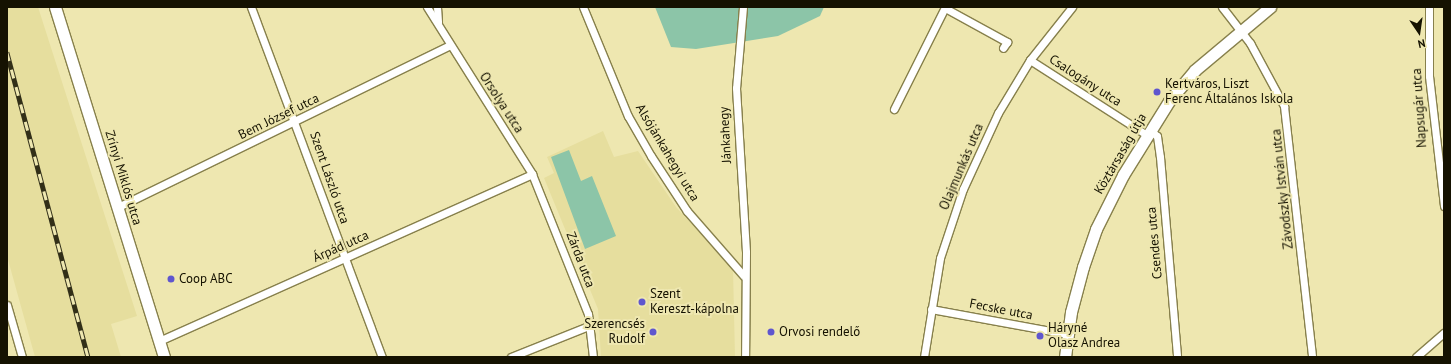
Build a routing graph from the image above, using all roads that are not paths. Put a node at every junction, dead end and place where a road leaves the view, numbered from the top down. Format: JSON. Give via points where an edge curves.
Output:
{"nodes":[{"id":1,"x":251,"y":7,"type":"edge"},
{"id":2,"x":427,"y":7,"type":"edge"},
{"id":3,"x":437,"y":7,"type":"edge"},
{"id":4,"x":583,"y":7,"type":"edge"},
{"id":5,"x":743,"y":7,"type":"edge"},
{"id":6,"x":945,"y":7,"type":"edge"},
{"id":7,"x":1072,"y":7,"type":"edge"},
{"id":8,"x":1222,"y":7,"type":"edge"},
{"id":9,"x":1270,"y":7,"type":"edge"},
{"id":10,"x":1429,"y":7,"type":"edge"},
{"id":11,"x":56,"y":8,"type":"edge"},
{"id":12,"x":438,"y":24,"type":"junction"},
{"id":13,"x":1240,"y":30,"type":"junction"},
{"id":14,"x":450,"y":45,"type":"junction"},
{"id":15,"x":1003,"y":48,"type":"dead end"},
{"id":16,"x":1030,"y":60,"type":"junction"},
{"id":17,"x":894,"y":109,"type":"dead end"},
{"id":18,"x":297,"y":122,"type":"junction"},
{"id":19,"x":1149,"y":133,"type":"junction"},
{"id":20,"x":532,"y":174,"type":"junction"},
{"id":21,"x":1444,"y":206,"type":"edge"},
{"id":22,"x":118,"y":207,"type":"junction"},
{"id":23,"x":345,"y":259,"type":"junction"},
{"id":24,"x":744,"y":276,"type":"junction"},
{"id":25,"x":7,"y":305,"type":"edge"},
{"id":26,"x":930,"y":309,"type":"junction"},
{"id":27,"x":591,"y":325,"type":"junction"},
{"id":28,"x":1444,"y":333,"type":"edge"},
{"id":29,"x":1067,"y":334,"type":"junction"},
{"id":30,"x":159,"y":341,"type":"junction"},
{"id":31,"x":22,"y":357,"type":"edge"},
{"id":32,"x":164,"y":357,"type":"edge"},
{"id":33,"x":382,"y":357,"type":"edge"},
{"id":34,"x":511,"y":357,"type":"edge"},
{"id":35,"x":593,"y":357,"type":"edge"},
{"id":36,"x":745,"y":357,"type":"edge"},
{"id":37,"x":924,"y":357,"type":"edge"},
{"id":38,"x":1065,"y":357,"type":"edge"},
{"id":39,"x":1177,"y":357,"type":"edge"},
{"id":40,"x":1312,"y":357,"type":"edge"},
{"id":41,"x":1416,"y":357,"type":"edge"}],
"edges":[{"from":1,"to":18,"type":"street","name":"Szent László utca"},
{"from":2,"to":12,"type":"street","name":"Orsolya utca"},
{"from":3,"to":12,"type":"street"},
{"from":4,"to":24,"type":"street","name":"Alsójánkahegyi utca","via":[[628,116],[663,175],[687,211]]},
{"from":5,"to":24,"type":"street","name":"Jánkahegy","via":[[736,88]]},
{"from":6,"to":15,"type":"street","via":[[1007,42]]},
{"from":6,"to":17,"type":"street"},
{"from":7,"to":16,"type":"street","name":"Olajmunkás utca"},
{"from":8,"to":13,"type":"street","name":"Závodszky István utca"},
{"from":9,"to":13,"type":"street","name":"Köztársaság útja"},
{"from":10,"to":21,"type":"street","name":"Napsugár utca","via":[[1429,76]]},
{"from":11,"to":22,"type":"street","name":"Zrínyi Miklós utca"},
{"from":12,"to":14,"type":"street","name":"Orsolya utca"},
{"from":13,"to":19,"type":"street","name":"Köztársaság útja","via":[[1195,70]]},
{"from":13,"to":40,"type":"street","name":"Závodszky István utca","via":[[1277,88],[1286,113]]},
{"from":14,"to":18,"type":"street","name":"Bem József utca"},
{"from":14,"to":20,"type":"street","name":"Orsolya utca"},
{"from":16,"to":19,"type":"street","name":"Csalogány utca"},
{"from":16,"to":26,"type":"street","name":"Olajmunkás utca","via":[[998,113],[963,189],[940,258]]},
{"from":18,"to":22,"type":"street","name":"Bem József utca"},
{"from":18,"to":23,"type":"street","name":"Szent László utca"},
{"from":19,"to":29,"type":"street","name":"Köztársaság útja","via":[[1096,229]]},
{"from":19,"to":39,"type":"street","name":"Csendes utca","via":[[1157,136],[1160,157]]},
{"from":20,"to":23,"type":"street","name":"Árpád utca"},
{"from":20,"to":27,"type":"street","name":"Zárda utca"},
{"from":22,"to":30,"type":"street","name":"Zrínyi Miklós utca"},
{"from":23,"to":30,"type":"street","name":"Árpád utca"},
{"from":23,"to":33,"type":"street","name":"Szent László utca"},
{"from":24,"to":36,"type":"street","name":"Jánkahegy"},
{"from":25,"to":31,"type":"street"},
{"from":26,"to":29,"type":"street","name":"Fecske utca"},
{"from":26,"to":37,"type":"street","name":"Olajmunkás utca"},
{"from":27,"to":34,"type":"street"},
{"from":27,"to":35,"type":"street","name":"Zárda utca"},
{"from":28,"to":41,"type":"street"},
{"from":29,"to":38,"type":"street","name":"Köztársaság útja"},
{"from":30,"to":32,"type":"street","name":"Zrínyi Miklós utca"}]}
